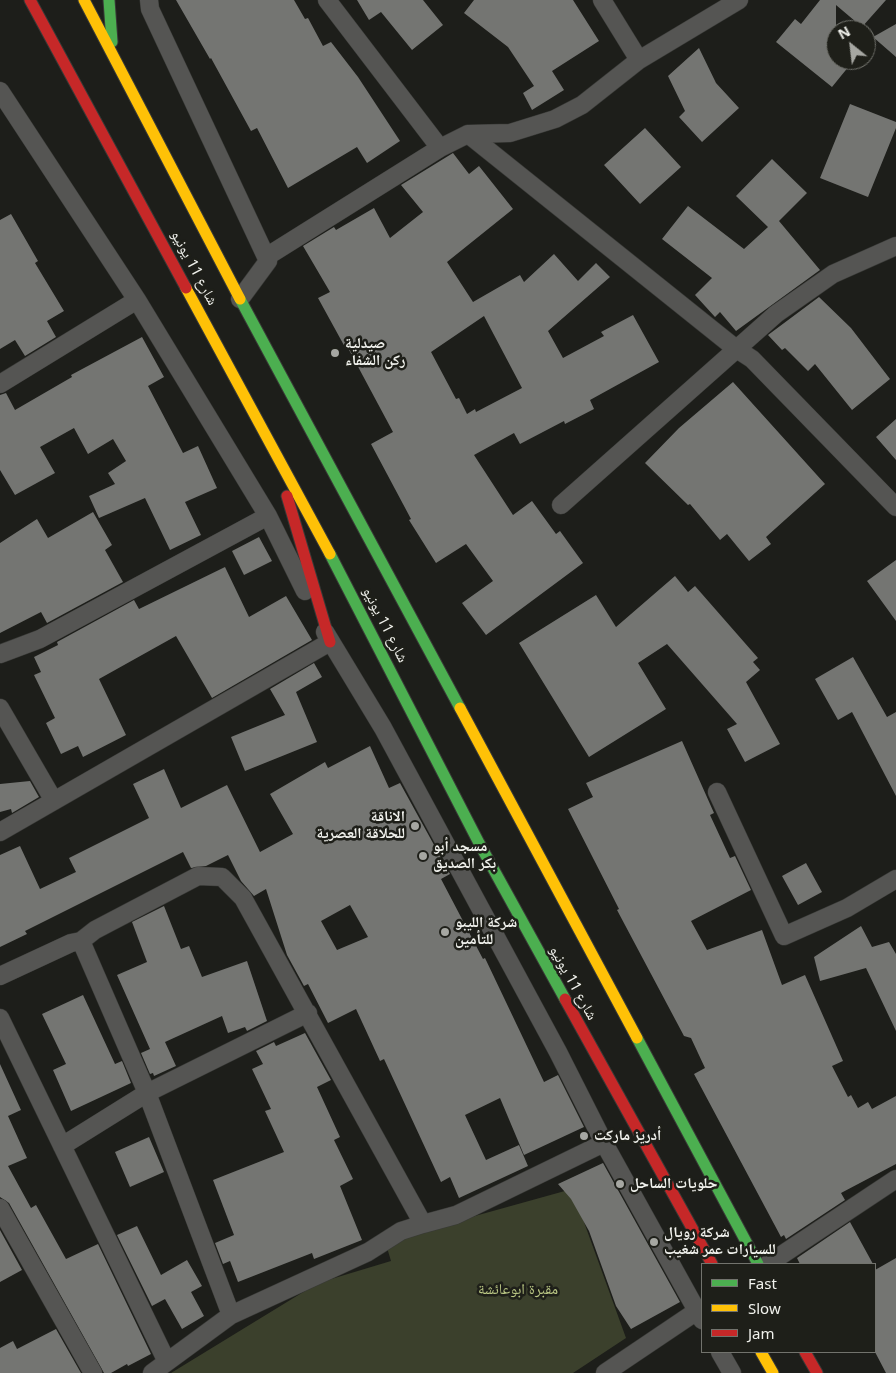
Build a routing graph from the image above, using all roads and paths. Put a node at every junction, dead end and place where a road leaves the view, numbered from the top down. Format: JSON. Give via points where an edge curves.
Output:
{"nodes":[{"id":1,"x":30,"y":0,"type":"edge"},
{"id":2,"x":84,"y":0,"type":"edge"},
{"id":3,"x":109,"y":0,"type":"edge"},
{"id":4,"x":148,"y":0,"type":"edge"},
{"id":5,"x":327,"y":0,"type":"edge"},
{"id":6,"x":602,"y":0,"type":"edge"},
{"id":7,"x":739,"y":0,"type":"edge"},
{"id":8,"x":112,"y":51,"type":"junction"},
{"id":9,"x":639,"y":60,"type":"junction"},
{"id":10,"x":1,"y":93,"type":"edge"},
{"id":11,"x":468,"y":134,"type":"junction"},
{"id":12,"x":440,"y":148,"type":"junction"},
{"id":13,"x":896,"y":246,"type":"edge"},
{"id":14,"x":266,"y":256,"type":"junction"},
{"id":15,"x":137,"y":300,"type":"junction"},
{"id":16,"x":240,"y":300,"type":"junction"},
{"id":17,"x":735,"y":348,"type":"junction"},
{"id":18,"x":0,"y":384,"type":"edge"},
{"id":19,"x":272,"y":445,"type":"junction"},
{"id":20,"x":561,"y":505,"type":"dead end"},
{"id":21,"x":896,"y":507,"type":"edge"},
{"id":22,"x":268,"y":516,"type":"junction"},
{"id":23,"x":330,"y":642,"type":"junction"},
{"id":24,"x":0,"y":654,"type":"edge"},
{"id":25,"x":0,"y":708,"type":"edge"},
{"id":26,"x":717,"y":792,"type":"dead end"},
{"id":27,"x":54,"y":801,"type":"junction"},
{"id":28,"x":0,"y":832,"type":"edge"},
{"id":29,"x":896,"y":879,"type":"edge"},
{"id":30,"x":81,"y":941,"type":"junction"},
{"id":31,"x":0,"y":976,"type":"edge"},
{"id":32,"x":308,"y":1013,"type":"junction"},
{"id":33,"x":0,"y":1018,"type":"edge"},
{"id":34,"x":147,"y":1093,"type":"junction"},
{"id":35,"x":604,"y":1142,"type":"junction"},
{"id":36,"x":62,"y":1146,"type":"junction"},
{"id":37,"x":896,"y":1179,"type":"edge"},
{"id":38,"x":0,"y":1208,"type":"edge"},
{"id":39,"x":423,"y":1224,"type":"junction"},
{"id":40,"x":711,"y":1263,"type":"edge"},
{"id":41,"x":757,"y":1263,"type":"edge"},
{"id":42,"x":770,"y":1263,"type":"edge"},
{"id":43,"x":231,"y":1315,"type":"junction"},
{"id":44,"x":700,"y":1316,"type":"edge"},
{"id":45,"x":721,"y":1353,"type":"edge"},
{"id":46,"x":762,"y":1353,"type":"edge"},
{"id":47,"x":806,"y":1353,"type":"edge"},
{"id":48,"x":167,"y":1362,"type":"junction"},
{"id":49,"x":93,"y":1373,"type":"edge"},
{"id":50,"x":152,"y":1373,"type":"edge"},
{"id":51,"x":605,"y":1373,"type":"edge"},
{"id":52,"x":732,"y":1373,"type":"edge"},
{"id":53,"x":772,"y":1373,"type":"edge"},
{"id":54,"x":817,"y":1373,"type":"edge"}],
"edges":[{"from":1,"to":19,"type":"highway","name":"شارع 11 يونيو"},
{"from":2,"to":8,"type":"highway","name":"شارع 11 يونيو"},
{"from":3,"to":8,"type":"highway"},
{"from":4,"to":14,"type":"street"},
{"from":5,"to":12,"type":"street"},
{"from":6,"to":9,"type":"street"},
{"from":7,"to":9,"type":"street"},
{"from":8,"to":16,"type":"highway","name":"شارع 11 يونيو"},
{"from":9,"to":11,"type":"street","via":[[582,105],[555,119],[510,132]]},
{"from":10,"to":15,"type":"street"},
{"from":11,"to":12,"type":"street"},
{"from":11,"to":17,"type":"street"},
{"from":12,"to":14,"type":"street"},
{"from":13,"to":17,"type":"street","via":[[834,274],[776,314]]},
{"from":14,"to":16,"type":"street","via":[[267,266]]},
{"from":15,"to":18,"type":"street"},
{"from":15,"to":22,"type":"street"},
{"from":16,"to":41,"type":"highway","name":"شارع 11 يونيو"},
{"from":17,"to":20,"type":"street"},
{"from":17,"to":21,"type":"street","via":[[752,359]]},
{"from":19,"to":23,"type":"highway"},
{"from":19,"to":40,"type":"highway","name":"شارع 11 يونيو","via":[[479,843]]},
{"from":22,"to":23,"type":"street"},
{"from":22,"to":24,"type":"street","via":[[40,639]]},
{"from":23,"to":27,"type":"street"},
{"from":23,"to":35,"type":"street","via":[[383,728]]},
{"from":25,"to":27,"type":"street"},
{"from":26,"to":29,"type":"street","via":[[784,936],[848,908]]},
{"from":27,"to":28,"type":"street"},
{"from":30,"to":31,"type":"street"},
{"from":30,"to":32,"type":"street","via":[[95,930],[198,876],[222,877],[244,898]]},
{"from":30,"to":34,"type":"street"},
{"from":32,"to":34,"type":"street"},
{"from":32,"to":39,"type":"street"},
{"from":33,"to":36,"type":"street"},
{"from":34,"to":36,"type":"street"},
{"from":34,"to":43,"type":"street"},
{"from":35,"to":39,"type":"street","via":[[456,1215]]},
{"from":35,"to":44,"type":"street"},
{"from":36,"to":48,"type":"street"},
{"from":37,"to":42,"type":"street"},
{"from":38,"to":49,"type":"street"},
{"from":39,"to":43,"type":"street","via":[[401,1231],[368,1252]]},
{"from":43,"to":48,"type":"street"},
{"from":44,"to":51,"type":"street"},
{"from":45,"to":52,"type":"street"},
{"from":46,"to":53,"type":"highway"},
{"from":47,"to":54,"type":"highway"},
{"from":48,"to":50,"type":"street"}]}
